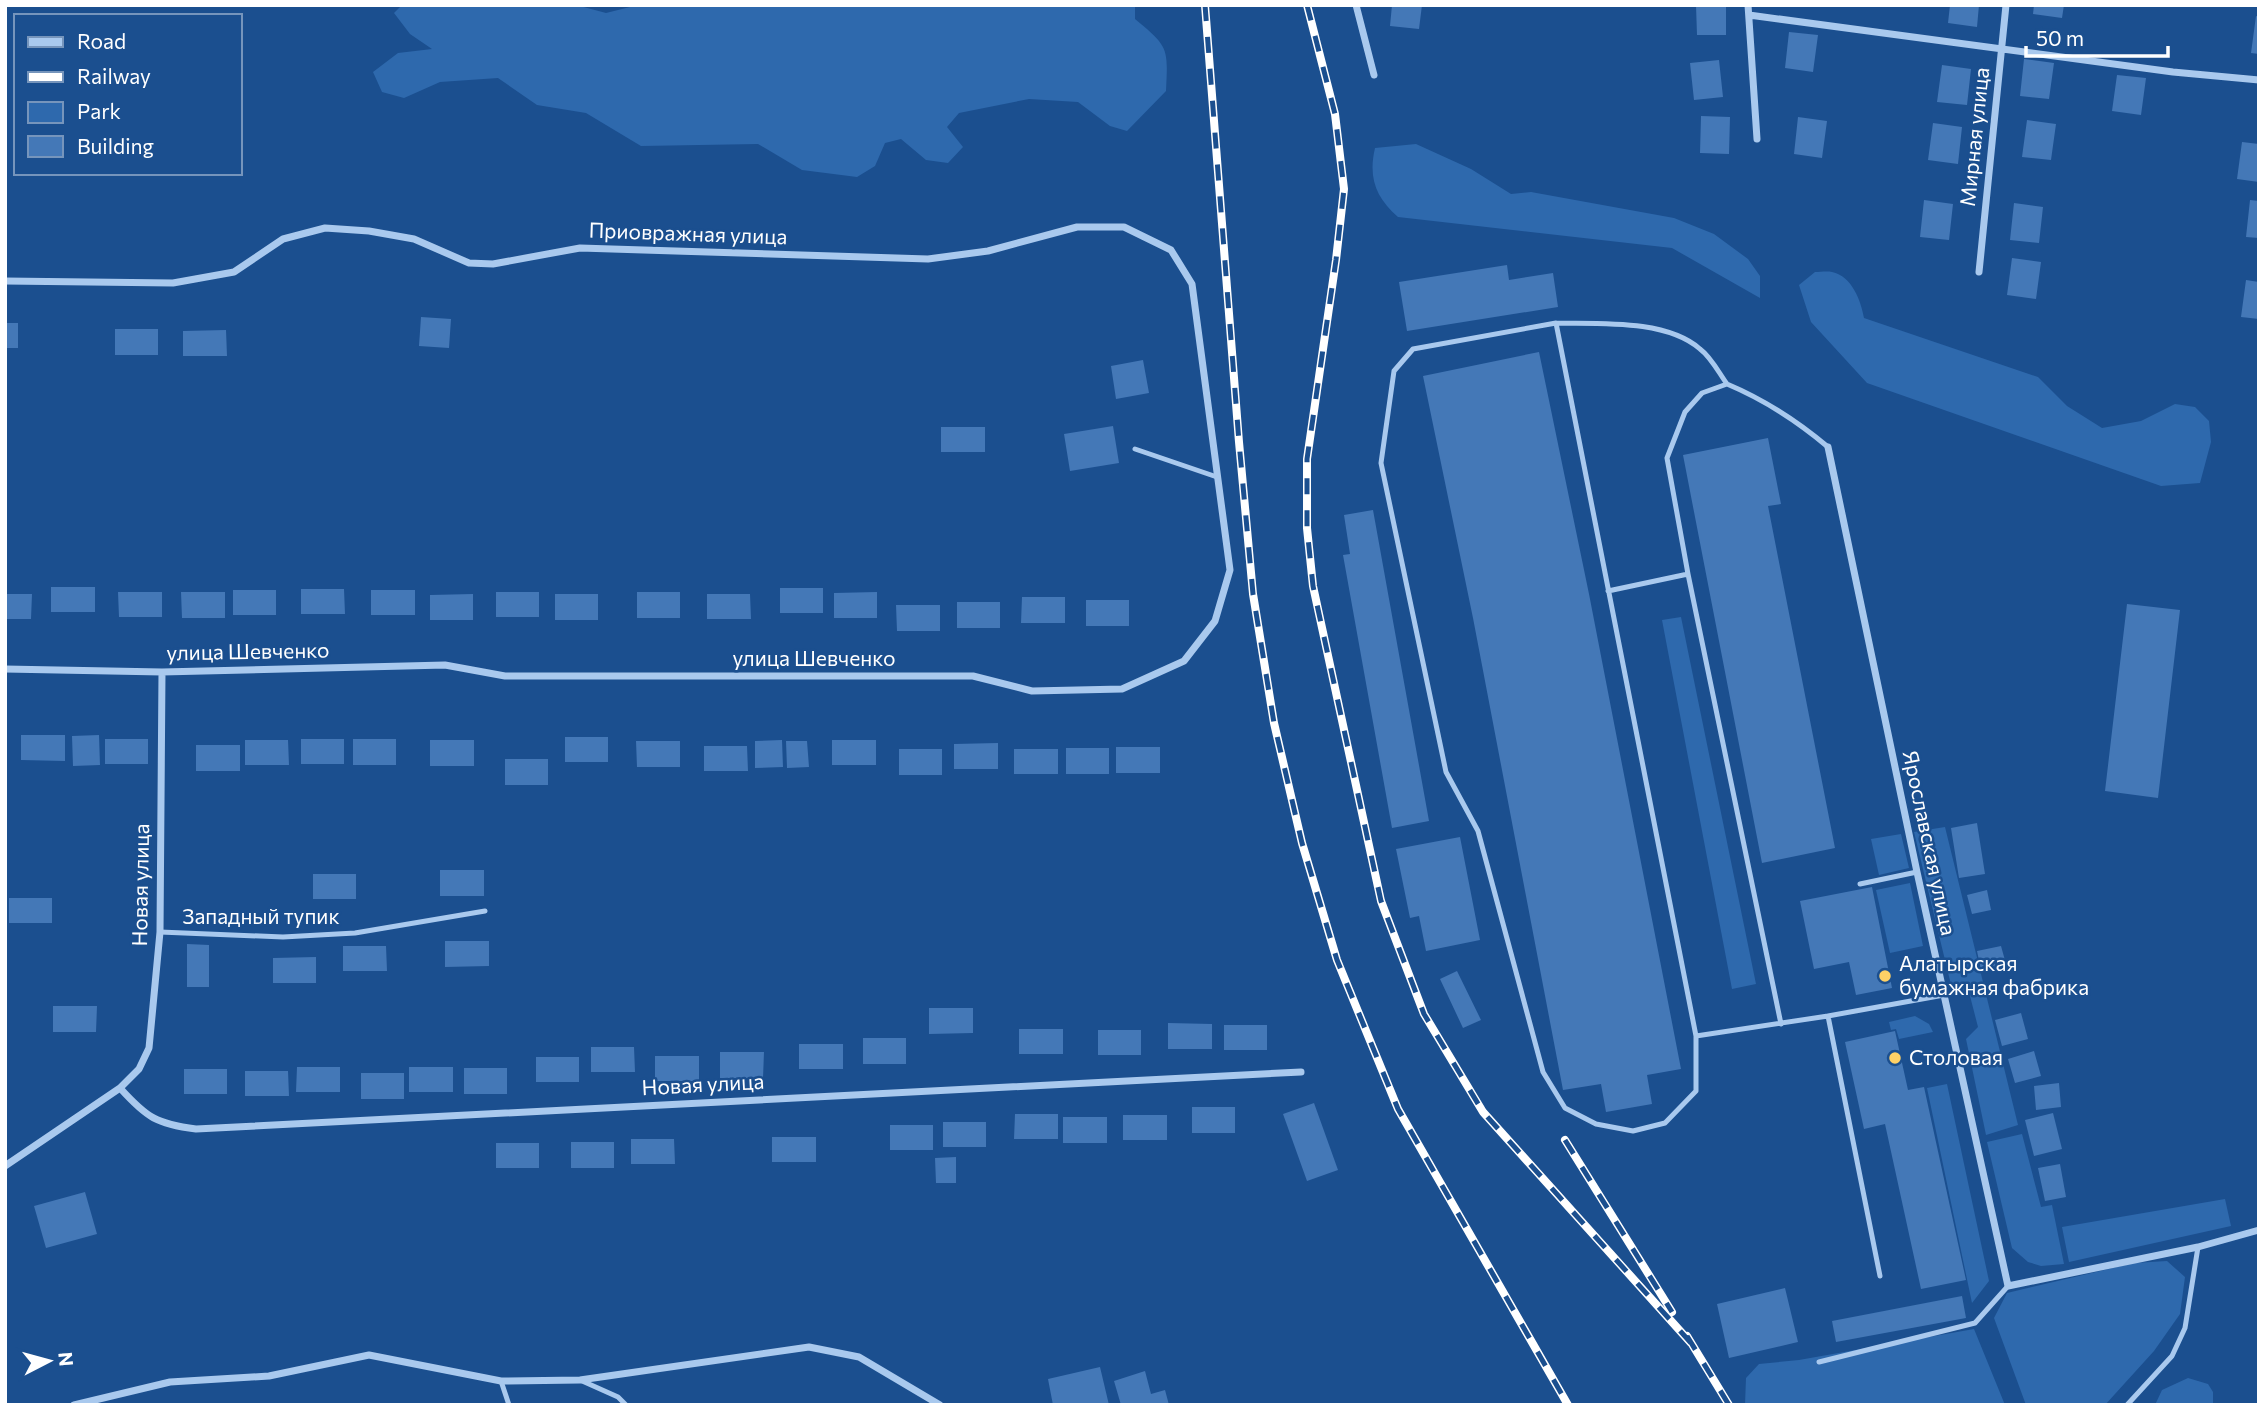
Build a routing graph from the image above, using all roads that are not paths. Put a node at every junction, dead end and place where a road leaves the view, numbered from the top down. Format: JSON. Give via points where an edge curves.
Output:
{"nodes":[{"id":1,"x":1356,"y":5,"type":"edge"},
{"id":2,"x":1748,"y":5,"type":"edge"},
{"id":3,"x":2006,"y":5,"type":"edge"},
{"id":4,"x":1749,"y":15,"type":"junction"},
{"id":5,"x":2001,"y":47,"type":"junction"},
{"id":6,"x":1374,"y":75,"type":"dead end"},
{"id":7,"x":2259,"y":80,"type":"edge"},
{"id":8,"x":1757,"y":139,"type":"dead end"},
{"id":9,"x":1171,"y":250,"type":"joint"},
{"id":10,"x":1979,"y":272,"type":"dead end"},
{"id":11,"x":5,"y":281,"type":"edge"},
{"id":12,"x":1556,"y":323,"type":"junction"},
{"id":13,"x":1727,"y":384,"type":"junction"},
{"id":14,"x":1828,"y":447,"type":"joint"},
{"id":15,"x":1135,"y":449,"type":"dead end"},
{"id":16,"x":1217,"y":477,"type":"junction"},
{"id":17,"x":1688,"y":574,"type":"junction"},
{"id":18,"x":1608,"y":591,"type":"junction"},
{"id":19,"x":5,"y":669,"type":"edge"},
{"id":20,"x":162,"y":672,"type":"junction"},
{"id":21,"x":1917,"y":872,"type":"junction"},
{"id":22,"x":1860,"y":884,"type":"dead end"},
{"id":23,"x":485,"y":911,"type":"dead end"},
{"id":24,"x":160,"y":932,"type":"junction"},
{"id":25,"x":1944,"y":995,"type":"junction"},
{"id":26,"x":1828,"y":1016,"type":"junction"},
{"id":27,"x":1782,"y":1024,"type":"junction"},
{"id":28,"x":1696,"y":1036,"type":"junction"},
{"id":29,"x":1301,"y":1072,"type":"dead end"},
{"id":30,"x":120,"y":1088,"type":"junction"},
{"id":31,"x":5,"y":1166,"type":"edge"},
{"id":32,"x":2259,"y":1230,"type":"edge"},
{"id":33,"x":2198,"y":1247,"type":"junction"},
{"id":34,"x":1880,"y":1276,"type":"dead end"},
{"id":35,"x":2008,"y":1286,"type":"junction"},
{"id":36,"x":1819,"y":1362,"type":"dead end"},
{"id":37,"x":580,"y":1380,"type":"junction"},
{"id":38,"x":501,"y":1381,"type":"junction"},
{"id":39,"x":925,"y":1396,"type":"junction"},
{"id":40,"x":74,"y":1405,"type":"edge"},
{"id":41,"x":509,"y":1405,"type":"edge"},
{"id":42,"x":626,"y":1405,"type":"edge"},
{"id":43,"x":927,"y":1405,"type":"edge"},
{"id":44,"x":940,"y":1405,"type":"edge"},
{"id":45,"x":2127,"y":1405,"type":"edge"}],
"edges":[{"from":1,"to":6,"type":"street"},
{"from":2,"to":4,"type":"street"},
{"from":3,"to":5,"type":"street","name":"Мирная улица"},
{"from":4,"to":5,"type":"street"},
{"from":4,"to":8,"type":"street"},
{"from":5,"to":7,"type":"street"},
{"from":5,"to":10,"type":"street","name":"Мирная улица"},
{"from":9,"to":11,"type":"street","name":"Приовражная улица","via":[[1124,228],[1077,227],[988,251],[928,259],[580,247],[493,264],[469,263],[414,239],[325,228],[283,239],[234,272],[173,283]]},
{"from":9,"to":16,"type":"street","name":"улица Шевченко","via":[[1192,284]]},
{"from":12,"to":13,"type":"lane","via":[[1636,325],[1677,336],[1701,349]]},
{"from":12,"to":18,"type":"lane"},
{"from":12,"to":28,"type":"lane","via":[[1413,349],[1394,371],[1381,463],[1446,772],[1478,831],[1543,1072],[1565,1108],[1596,1124],[1633,1131],[1665,1123],[1696,1091]]},
{"from":13,"to":14,"type":"lane","via":[[1762,399]]},
{"from":13,"to":17,"type":"lane","via":[[1702,393],[1685,412],[1667,458]]},
{"from":14,"to":21,"type":"street","name":"Ярославская улица"},
{"from":15,"to":16,"type":"lane"},
{"from":16,"to":20,"type":"street","name":"улица Шевченко","via":[[1230,570],[1215,621],[1184,661],[1122,689],[1032,691],[973,676],[505,676],[445,665]]},
{"from":17,"to":18,"type":"lane"},
{"from":17,"to":27,"type":"lane"},
{"from":18,"to":28,"type":"lane"},
{"from":19,"to":20,"type":"street","name":"улица Шевченко"},
{"from":20,"to":24,"type":"street","name":"Новая улица"},
{"from":21,"to":22,"type":"lane"},
{"from":21,"to":25,"type":"street","name":"Ярославская улица"},
{"from":23,"to":24,"type":"lane","name":"Западный тупик","via":[[355,933],[283,937]]},
{"from":24,"to":30,"type":"street","name":"Новая улица","via":[[149,1048],[139,1069]]},
{"from":25,"to":26,"type":"lane"},
{"from":25,"to":35,"type":"street","name":"Ярославская улица"},
{"from":26,"to":27,"type":"lane"},
{"from":26,"to":34,"type":"lane"},
{"from":27,"to":28,"type":"lane"},
{"from":29,"to":30,"type":"street","name":"Новая улица","via":[[196,1129],[166,1125],[141,1111]]},
{"from":30,"to":31,"type":"street","name":"Новая улица"},
{"from":32,"to":33,"type":"street"},
{"from":33,"to":35,"type":"street"},
{"from":33,"to":45,"type":"lane","via":[[2185,1328],[2172,1356]]},
{"from":35,"to":36,"type":"lane","via":[[1975,1323]]},
{"from":37,"to":38,"type":"street"},
{"from":37,"to":39,"type":"street","via":[[809,1347],[859,1357]]},
{"from":37,"to":42,"type":"lane"},
{"from":38,"to":40,"type":"street","via":[[369,1355],[269,1376],[170,1382]]},
{"from":38,"to":41,"type":"lane"},
{"from":39,"to":43,"type":"lane"},
{"from":39,"to":44,"type":"street"}]}
